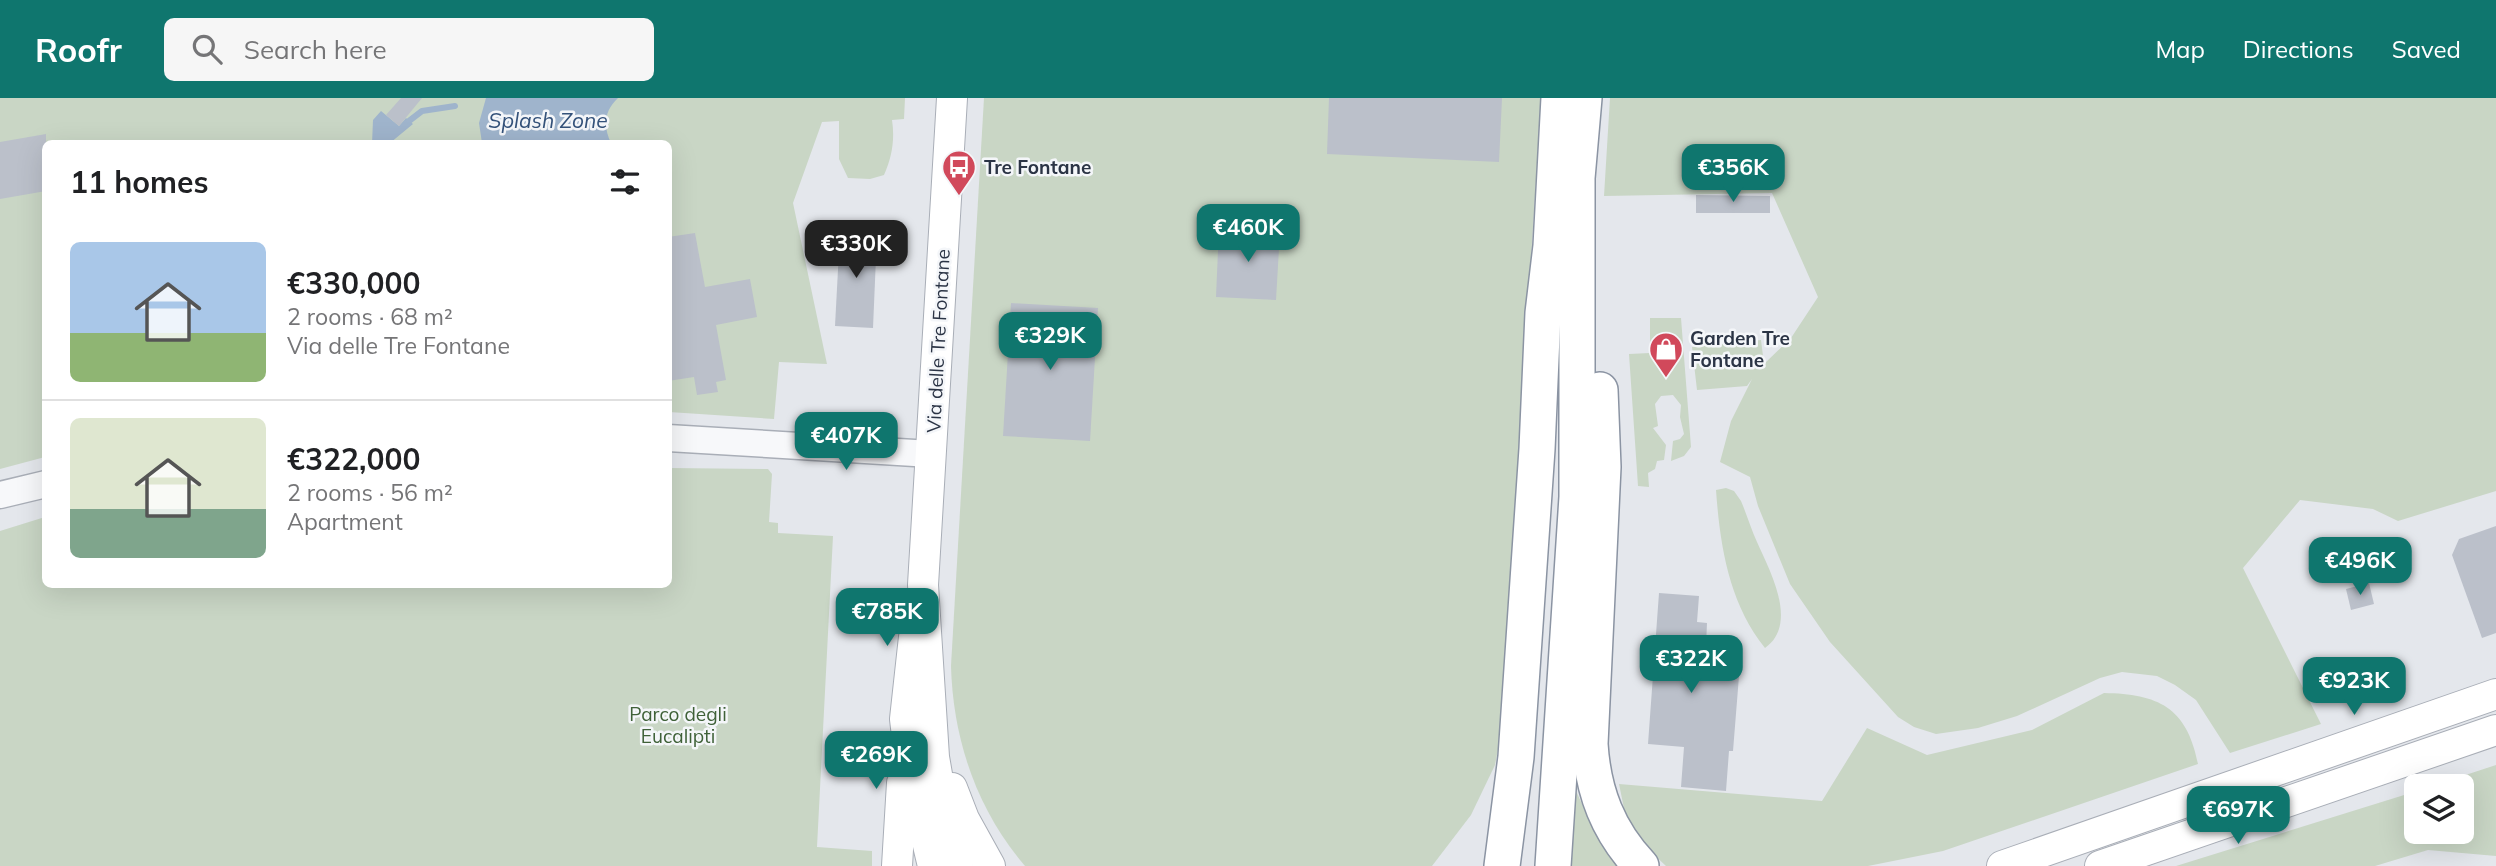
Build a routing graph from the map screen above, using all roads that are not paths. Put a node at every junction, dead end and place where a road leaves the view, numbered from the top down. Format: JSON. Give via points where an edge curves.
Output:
{"nodes":[{"id":1,"x":952,"y":98,"type":"edge"},
{"id":2,"x":1559,"y":98,"type":"edge"},
{"id":3,"x":1584,"y":98,"type":"edge"},
{"id":4,"x":1578,"y":216,"type":"junction"},
{"id":5,"x":1551,"y":246,"type":"junction"},
{"id":6,"x":672,"y":438,"type":"edge"},
{"id":7,"x":931,"y":454,"type":"junction"},
{"id":8,"x":42,"y":485,"type":"edge"},
{"id":9,"x":0,"y":495,"type":"edge"},
{"id":10,"x":923,"y":585,"type":"junction"},
{"id":11,"x":2496,"y":694,"type":"edge"},
{"id":12,"x":932,"y":706,"type":"junction"},
{"id":13,"x":905,"y":719,"type":"junction"},
{"id":14,"x":2496,"y":730,"type":"edge"},
{"id":15,"x":897,"y":866,"type":"edge"},
{"id":16,"x":933,"y":866,"type":"edge"},
{"id":17,"x":958,"y":866,"type":"edge"},
{"id":18,"x":990,"y":866,"type":"edge"},
{"id":19,"x":1502,"y":866,"type":"edge"},
{"id":20,"x":1529,"y":866,"type":"edge"},
{"id":21,"x":1553,"y":866,"type":"edge"},
{"id":22,"x":1641,"y":866,"type":"edge"},
{"id":23,"x":2001,"y":866,"type":"edge"},
{"id":24,"x":2101,"y":866,"type":"edge"}],
"edges":[{"from":1,"to":7,"type":"main road","name":"Via delle Tre Fontane"},
{"from":2,"to":5,"type":"highway"},
{"from":3,"to":4,"type":"highway"},
{"from":4,"to":21,"type":"highway","via":[[1577,497]]},
{"from":4,"to":22,"type":"highway","via":[[1603,448],[1592,767],[1596,792],[1610,825]]},
{"from":5,"to":19,"type":"highway","via":[[1543,313],[1517,757]]},
{"from":5,"to":20,"type":"highway","via":[[1554,477]]},
{"from":6,"to":7,"type":"street"},
{"from":7,"to":10,"type":"main road","name":"Via delle Tre Fontane"},
{"from":8,"to":9,"type":"street"},
{"from":10,"to":12,"type":"main road","name":"Via delle Tre Fontane"},
{"from":10,"to":13,"type":"main road","name":"Via delle Tre Fontane"},
{"from":11,"to":23,"type":"main road"},
{"from":12,"to":17,"type":"main road","name":"Via delle Tre Fontane","via":[[937,782]]},
{"from":12,"to":18,"type":"main road","via":[[956,799]]},
{"from":13,"to":15,"type":"main road"},
{"from":13,"to":16,"type":"main road","name":"Via delle Tre Fontane","via":[[912,778]]},
{"from":14,"to":24,"type":"main road"}]}
